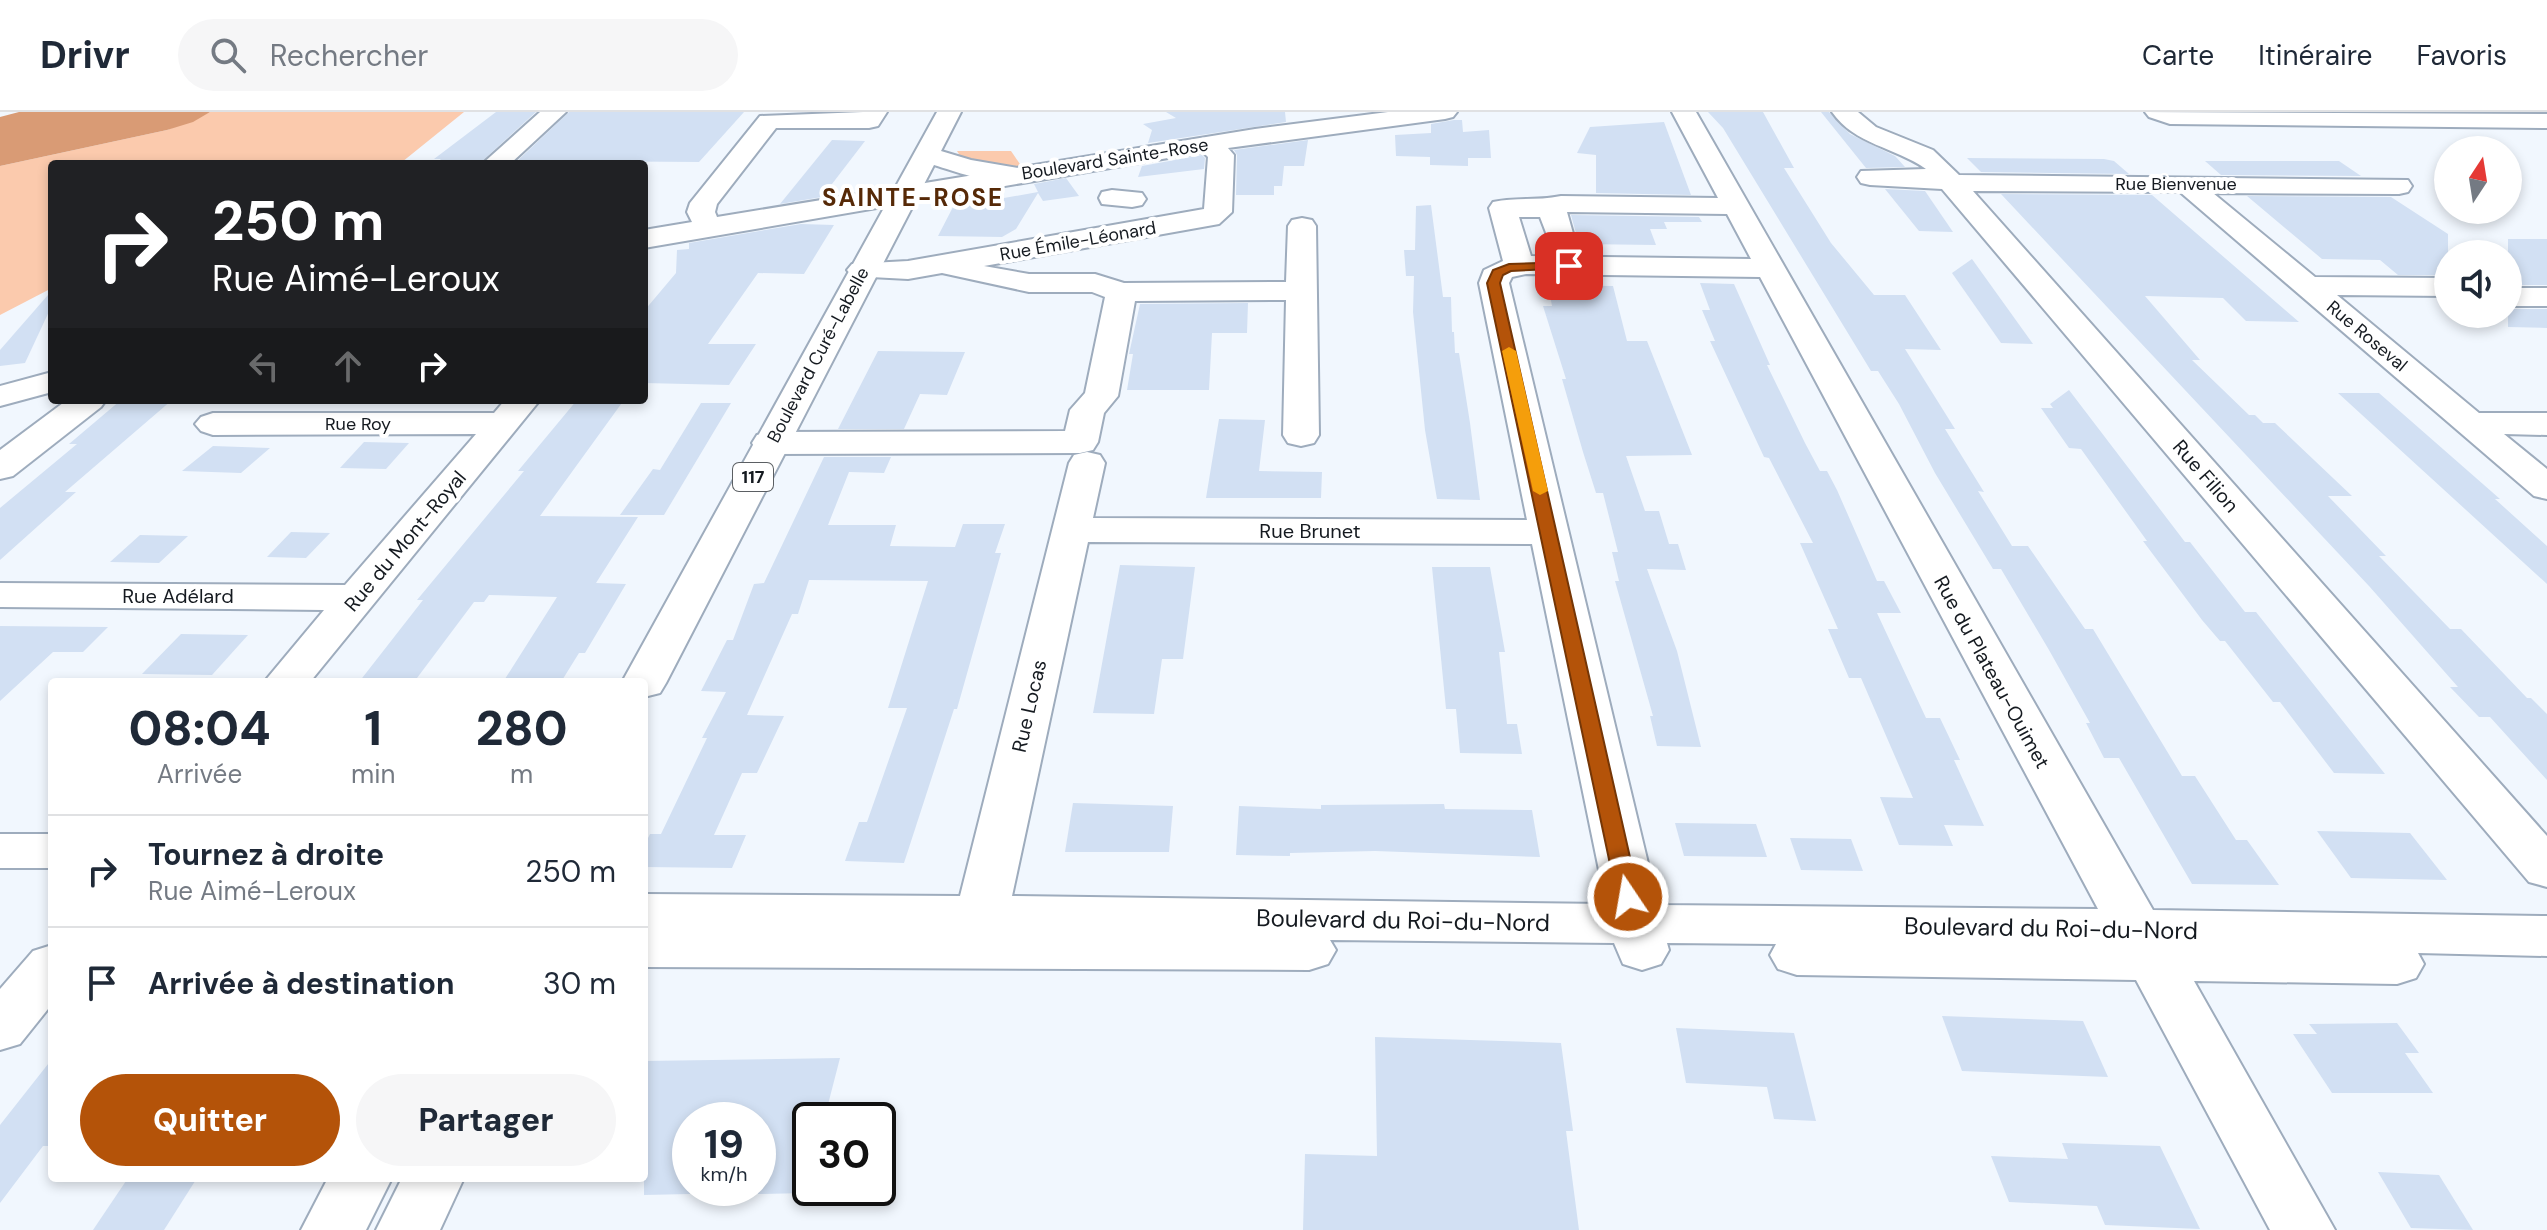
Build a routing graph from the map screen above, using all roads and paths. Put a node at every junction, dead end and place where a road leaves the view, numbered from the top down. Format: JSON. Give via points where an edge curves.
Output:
{"nodes":[{"id":1,"x":554,"y":112,"type":"edge"},
{"id":2,"x":875,"y":112,"type":"edge"},
{"id":3,"x":949,"y":112,"type":"edge"},
{"id":4,"x":1445,"y":112,"type":"edge"},
{"id":5,"x":1684,"y":112,"type":"edge"},
{"id":6,"x":1844,"y":112,"type":"edge"},
{"id":7,"x":2157,"y":112,"type":"edge"},
{"id":8,"x":2547,"y":121,"type":"edge"},
{"id":9,"x":1831,"y":136,"type":"dead end"},
{"id":10,"x":1209,"y":144,"type":"junction"},
{"id":11,"x":1872,"y":153,"type":"junction"},
{"id":12,"x":926,"y":154,"type":"junction"},
{"id":13,"x":500,"y":160,"type":"edge"},
{"id":14,"x":1015,"y":175,"type":"junction"},
{"id":15,"x":1953,"y":183,"type":"junction"},
{"id":16,"x":2186,"y":184,"type":"junction"},
{"id":17,"x":2399,"y":186,"type":"dead end"},
{"id":18,"x":906,"y":193,"type":"junction"},
{"id":19,"x":1735,"y":206,"type":"junction"},
{"id":20,"x":1552,"y":209,"type":"junction"},
{"id":21,"x":708,"y":226,"type":"junction"},
{"id":22,"x":1302,"y":226,"type":"dead end"},
{"id":23,"x":648,"y":243,"type":"edge"},
{"id":24,"x":1519,"y":266,"type":"junction"},
{"id":25,"x":1569,"y":266,"type":"junction"},
{"id":26,"x":1769,"y":268,"type":"junction"},
{"id":27,"x":862,"y":270,"type":"junction"},
{"id":28,"x":956,"y":272,"type":"junction"},
{"id":29,"x":2434,"y":287,"type":"edge"},
{"id":30,"x":2522,"y":287,"type":"edge"},
{"id":31,"x":2547,"y":287,"type":"edge"},
{"id":32,"x":2312,"y":290,"type":"junction"},
{"id":33,"x":1301,"y":291,"type":"junction"},
{"id":34,"x":2434,"y":295,"type":"edge"},
{"id":35,"x":2522,"y":297,"type":"edge"},
{"id":36,"x":2547,"y":297,"type":"edge"},
{"id":37,"x":1126,"y":305,"type":"junction"},
{"id":38,"x":48,"y":383,"type":"edge"},
{"id":39,"x":0,"y":396,"type":"edge"},
{"id":40,"x":84,"y":404,"type":"edge"},
{"id":41,"x":513,"y":412,"type":"edge"},
{"id":42,"x":2470,"y":423,"type":"junction"},
{"id":43,"x":213,"y":424,"type":"dead end"},
{"id":44,"x":2547,"y":424,"type":"edge"},
{"id":45,"x":1301,"y":435,"type":"dead end"},
{"id":46,"x":770,"y":443,"type":"junction"},
{"id":47,"x":1087,"y":463,"type":"dead end"},
{"id":48,"x":0,"y":468,"type":"edge"},
{"id":49,"x":2547,"y":488,"type":"edge"},
{"id":50,"x":1071,"y":530,"type":"junction"},
{"id":51,"x":1550,"y":532,"type":"junction"},
{"id":52,"x":0,"y":595,"type":"edge"},
{"id":53,"x":357,"y":598,"type":"junction"},
{"id":54,"x":289,"y":678,"type":"edge"},
{"id":55,"x":647,"y":678,"type":"edge"},
{"id":56,"x":0,"y":851,"type":"edge"},
{"id":57,"x":48,"y":851,"type":"edge"},
{"id":58,"x":2547,"y":869,"type":"edge"},
{"id":59,"x":648,"y":913,"type":"edge"},
{"id":60,"x":977,"y":931,"type":"junction"},
{"id":61,"x":2547,"y":936,"type":"edge"},
{"id":62,"x":1639,"y":938,"type":"junction"},
{"id":63,"x":2144,"y":944,"type":"junction"},
{"id":64,"x":648,"y":947,"type":"edge"},
{"id":65,"x":2547,"y":966,"type":"edge"},
{"id":66,"x":48,"y":970,"type":"edge"},
{"id":67,"x":0,"y":1028,"type":"edge"},
{"id":68,"x":359,"y":1182,"type":"edge"},
{"id":69,"x":431,"y":1182,"type":"edge"},
{"id":70,"x":333,"y":1230,"type":"edge"},
{"id":71,"x":408,"y":1230,"type":"edge"},
{"id":72,"x":2303,"y":1230,"type":"edge"}],
"edges":[{"from":1,"to":13,"type":"street"},
{"from":2,"to":21,"type":"street","via":[[869,121],[769,121],[704,203],[701,212]]},
{"from":3,"to":12,"type":"street","name":"Boulevard Curé-Labelle","number":"117"},
{"from":4,"to":10,"type":"street","name":"Boulevard Sainte-Rose"},
{"from":5,"to":19,"type":"street","name":"Rue du Plateau-Ouimet"},
{"from":6,"to":11,"type":"street","name":"Rue Filion"},
{"from":7,"to":8,"type":"street","via":[[2170,117]]},
{"from":9,"to":11,"type":"street","name":"Rue Bienvenue"},
{"from":10,"to":14,"type":"street","name":"Boulevard Sainte-Rose"},
{"from":10,"to":28,"type":"street","name":"Rue Émile-Léonard","via":[[1232,170],[1218,212],[1209,218]]},
{"from":11,"to":15,"type":"street","name":"Rue Bienvenue"},
{"from":11,"to":15,"type":"street","name":"Rue Filion","via":[[1931,160]]},
{"from":12,"to":14,"type":"street"},
{"from":12,"to":18,"type":"street","name":"Boulevard Curé-Labelle","number":"117"},
{"from":14,"to":18,"type":"street","name":"Boulevard Sainte-Rose"},
{"from":15,"to":16,"type":"street","name":"Rue Bienvenue"},
{"from":15,"to":58,"type":"street","name":"Rue Filion"},
{"from":16,"to":17,"type":"street","name":"Rue Bienvenue"},
{"from":16,"to":32,"type":"street","name":"Rue Roseval"},
{"from":18,"to":21,"type":"street","name":"Boulevard Sainte-Rose"},
{"from":18,"to":27,"type":"street","name":"Boulevard Curé-Labelle","number":"117"},
{"from":19,"to":20,"type":"street","via":[[1561,204]]},
{"from":19,"to":26,"type":"street","name":"Rue du Plateau-Ouimet"},
{"from":20,"to":24,"type":"street","via":[[1503,208]]},
{"from":20,"to":25,"type":"street"},
{"from":21,"to":23,"type":"street","name":"Boulevard Sainte-Rose"},
{"from":22,"to":33,"type":"street"},
{"from":24,"to":25,"type":"street"},
{"from":24,"to":51,"type":"street","via":[[1497,273],[1494,283]]},
{"from":25,"to":26,"type":"street"},
{"from":26,"to":63,"type":"street","name":"Rue du Plateau-Ouimet"},
{"from":27,"to":28,"type":"street","name":"Rue Émile-Léonard"},
{"from":27,"to":46,"type":"street","name":"Boulevard Curé-Labelle","number":"117"},
{"from":28,"to":37,"type":"street","via":[[1029,283],[1095,283]]},
{"from":29,"to":32,"type":"street"},
{"from":30,"to":31,"type":"street"},
{"from":32,"to":34,"type":"street"},
{"from":32,"to":42,"type":"street","name":"Rue Roseval"},
{"from":33,"to":37,"type":"street"},
{"from":33,"to":45,"type":"street"},
{"from":35,"to":36,"type":"street"},
{"from":37,"to":46,"type":"street","via":[[1101,396],[1087,410],[1080,442]]},
{"from":38,"to":39,"type":"street"},
{"from":40,"to":48,"type":"street"},
{"from":41,"to":43,"type":"street","name":"Rue Roy"},
{"from":41,"to":53,"type":"street","name":"Rue du Mont-Royal"},
{"from":42,"to":44,"type":"street"},
{"from":42,"to":49,"type":"street","name":"Rue Roseval"},
{"from":46,"to":55,"type":"street","name":"Boulevard Curé-Labelle","number":"117"},
{"from":47,"to":50,"type":"street","name":"Rue Locas"},
{"from":50,"to":51,"type":"street","name":"Rue Brunet"},
{"from":50,"to":60,"type":"street","name":"Rue Locas"},
{"from":51,"to":62,"type":"street"},
{"from":52,"to":53,"type":"street","name":"Rue Adélard"},
{"from":53,"to":54,"type":"street","name":"Rue du Mont-Royal"},
{"from":56,"to":57,"type":"street"},
{"from":59,"to":60,"type":"street","name":"Boulevard du Roi-du-Nord"},
{"from":60,"to":62,"type":"street","name":"Boulevard du Roi-du-Nord"},
{"from":60,"to":64,"type":"street","name":"Boulevard du Roi-du-Nord"},
{"from":61,"to":63,"type":"street","name":"Boulevard du Roi-du-Nord"},
{"from":62,"to":63,"type":"street","name":"Boulevard du Roi-du-Nord"},
{"from":63,"to":65,"type":"street","name":"Boulevard du Roi-du-Nord"},
{"from":63,"to":72,"type":"street","name":"Rue du Plateau-Ouimet"},
{"from":66,"to":67,"type":"street"},
{"from":68,"to":70,"type":"street"},
{"from":69,"to":71,"type":"street"}]}
